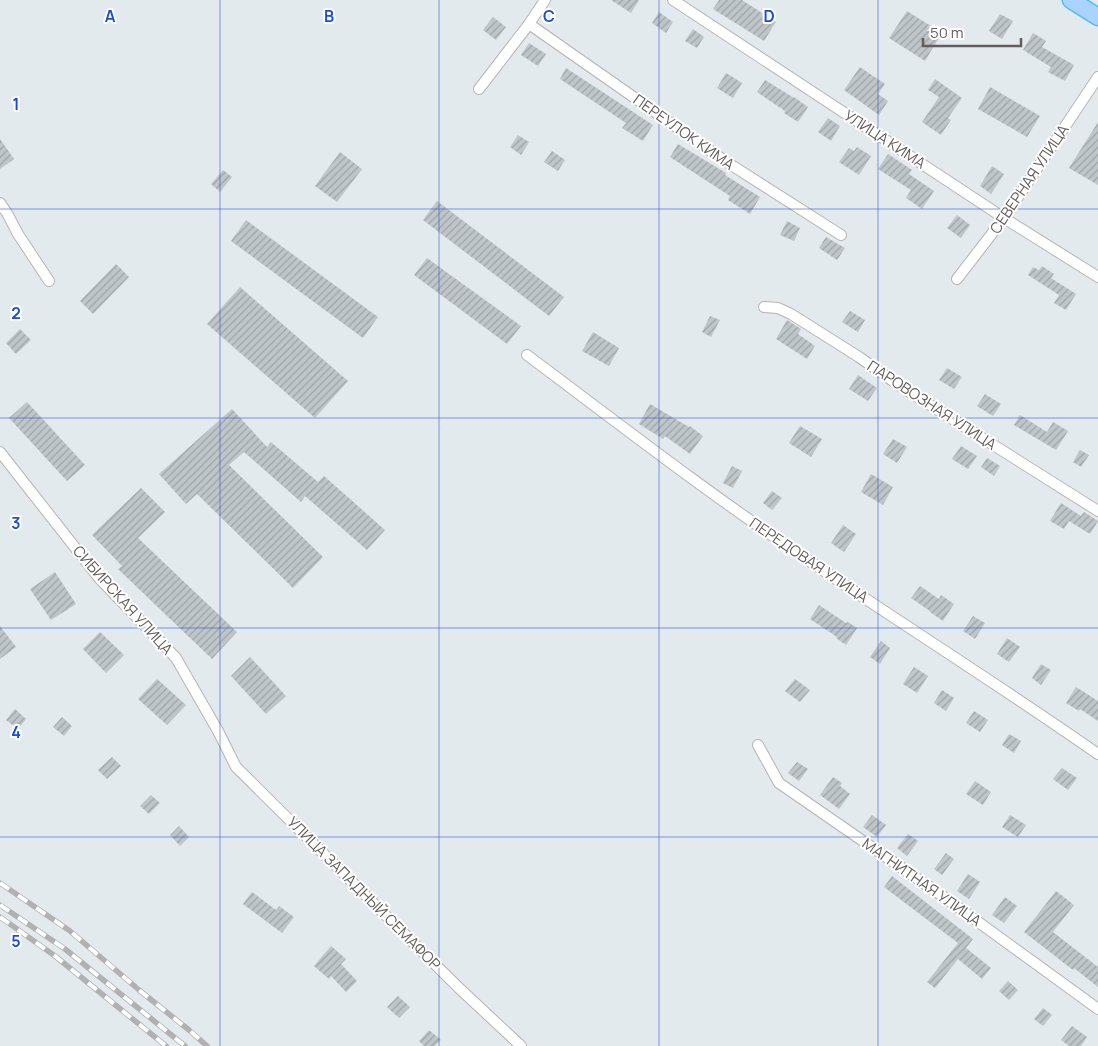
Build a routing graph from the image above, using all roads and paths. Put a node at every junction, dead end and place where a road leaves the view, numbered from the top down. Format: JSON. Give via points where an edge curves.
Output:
{"nodes":[{"id":1,"x":545,"y":0,"type":"edge"},
{"id":2,"x":673,"y":0,"type":"edge"},
{"id":3,"x":1071,"y":0,"type":"edge"},
{"id":4,"x":1098,"y":17,"type":"edge"},
{"id":5,"x":529,"y":24,"type":"junction"},
{"id":6,"x":1098,"y":77,"type":"edge"},
{"id":7,"x":479,"y":89,"type":"dead end"},
{"id":8,"x":0,"y":203,"type":"edge"},
{"id":9,"x":1004,"y":218,"type":"junction"},
{"id":10,"x":842,"y":235,"type":"dead end"},
{"id":11,"x":1098,"y":277,"type":"edge"},
{"id":12,"x":958,"y":279,"type":"dead end"},
{"id":13,"x":49,"y":281,"type":"dead end"},
{"id":14,"x":764,"y":307,"type":"dead end"},
{"id":15,"x":527,"y":355,"type":"dead end"},
{"id":16,"x":0,"y":452,"type":"edge"},
{"id":17,"x":1098,"y":511,"type":"edge"},
{"id":18,"x":218,"y":731,"type":"joint"},
{"id":19,"x":758,"y":745,"type":"dead end"},
{"id":20,"x":1098,"y":754,"type":"edge"},
{"id":21,"x":1098,"y":1009,"type":"edge"},
{"id":22,"x":522,"y":1046,"type":"edge"}],
"edges":[{"from":1,"to":5,"type":"street"},
{"from":2,"to":9,"type":"street","name":"УЛИЦА КИМА"},
{"from":3,"to":4,"type":"main road"},
{"from":5,"to":7,"type":"street"},
{"from":5,"to":10,"type":"street","name":"ПЕРЕУЛОК КИМА","via":[[726,162]]},
{"from":6,"to":9,"type":"street","name":"СЕВЕРНАЯ УЛИЦА"},
{"from":8,"to":13,"type":"street"},
{"from":9,"to":11,"type":"street","name":"УЛИЦА КИМА"},
{"from":9,"to":12,"type":"street","name":"СЕВЕРНАЯ УЛИЦА"},
{"from":14,"to":17,"type":"street","name":"ПАРОВОЗНАЯ УЛИЦА","via":[[792,314]]},
{"from":15,"to":20,"type":"street","name":"ПЕРЕДОВАЯ УЛИЦА","via":[[793,550]]},
{"from":16,"to":18,"type":"street","name":"СИБИРСКАЯ УЛИЦА","via":[[99,578],[176,658]]},
{"from":18,"to":22,"type":"street","name":"УЛИЦА ЗАПАДНЫЙ СЕМАФОР","via":[[236,766],[459,988]]},
{"from":19,"to":21,"type":"street","name":"МАГНИТНАЯ УЛИЦА","via":[[779,783],[944,896]]}]}
